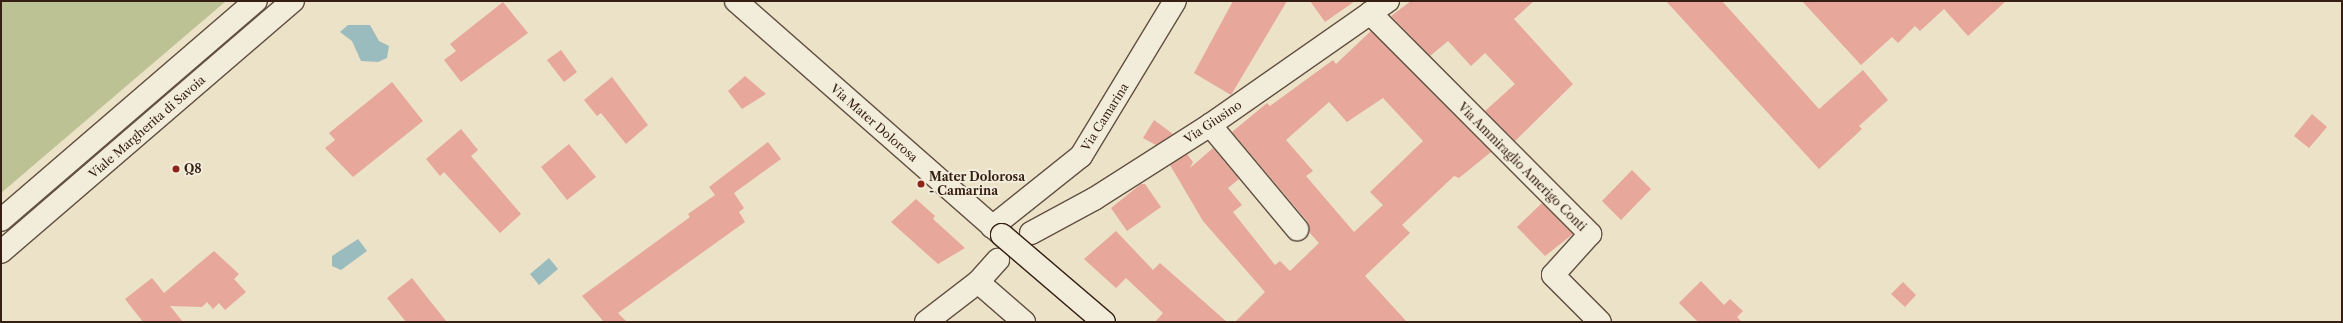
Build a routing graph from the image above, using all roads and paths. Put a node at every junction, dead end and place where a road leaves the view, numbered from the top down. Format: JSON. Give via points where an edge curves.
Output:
{"nodes":[{"id":1,"x":256,"y":1,"type":"edge"},
{"id":2,"x":293,"y":1,"type":"edge"},
{"id":3,"x":736,"y":1,"type":"edge"},
{"id":4,"x":1175,"y":1,"type":"edge"},
{"id":5,"x":1388,"y":1,"type":"edge"},
{"id":6,"x":1370,"y":13,"type":"junction"},
{"id":7,"x":1210,"y":125,"type":"junction"},
{"id":8,"x":1,"y":220,"type":"edge"},
{"id":9,"x":1296,"y":229,"type":"dead end"},
{"id":10,"x":997,"y":231,"type":"junction"},
{"id":11,"x":1031,"y":233,"type":"dead end"},
{"id":12,"x":1,"y":252,"type":"edge"},
{"id":13,"x":998,"y":260,"type":"dead end"},
{"id":14,"x":978,"y":282,"type":"junction"},
{"id":15,"x":926,"y":322,"type":"edge"},
{"id":16,"x":1024,"y":322,"type":"edge"},
{"id":17,"x":1104,"y":322,"type":"edge"},
{"id":18,"x":1600,"y":322,"type":"edge"}],
"edges":[{"from":1,"to":8,"type":"street","name":"Viale Margherita di Savoia"},
{"from":2,"to":12,"type":"street","name":"Viale Margherita di Savoia"},
{"from":3,"to":10,"type":"street","name":"Via Mater Dolorosa"},
{"from":4,"to":10,"type":"street","name":"Via Camarina","via":[[1081,156]]},
{"from":5,"to":6,"type":"street","name":"Via Giusino"},
{"from":6,"to":7,"type":"street","name":"Via Giusino"},
{"from":6,"to":18,"type":"street","name":"Via Ammiraglio Amerigo Conti","via":[[1590,234],[1553,275]]},
{"from":7,"to":9,"type":"street"},
{"from":7,"to":11,"type":"street","name":"Via Giusino","via":[[1094,199]]},
{"from":10,"to":17,"type":"street","name":"Via Mater Dolorosa","bridge":true},
{"from":13,"to":14,"type":"street"},
{"from":14,"to":15,"type":"street"},
{"from":14,"to":16,"type":"street"}]}
